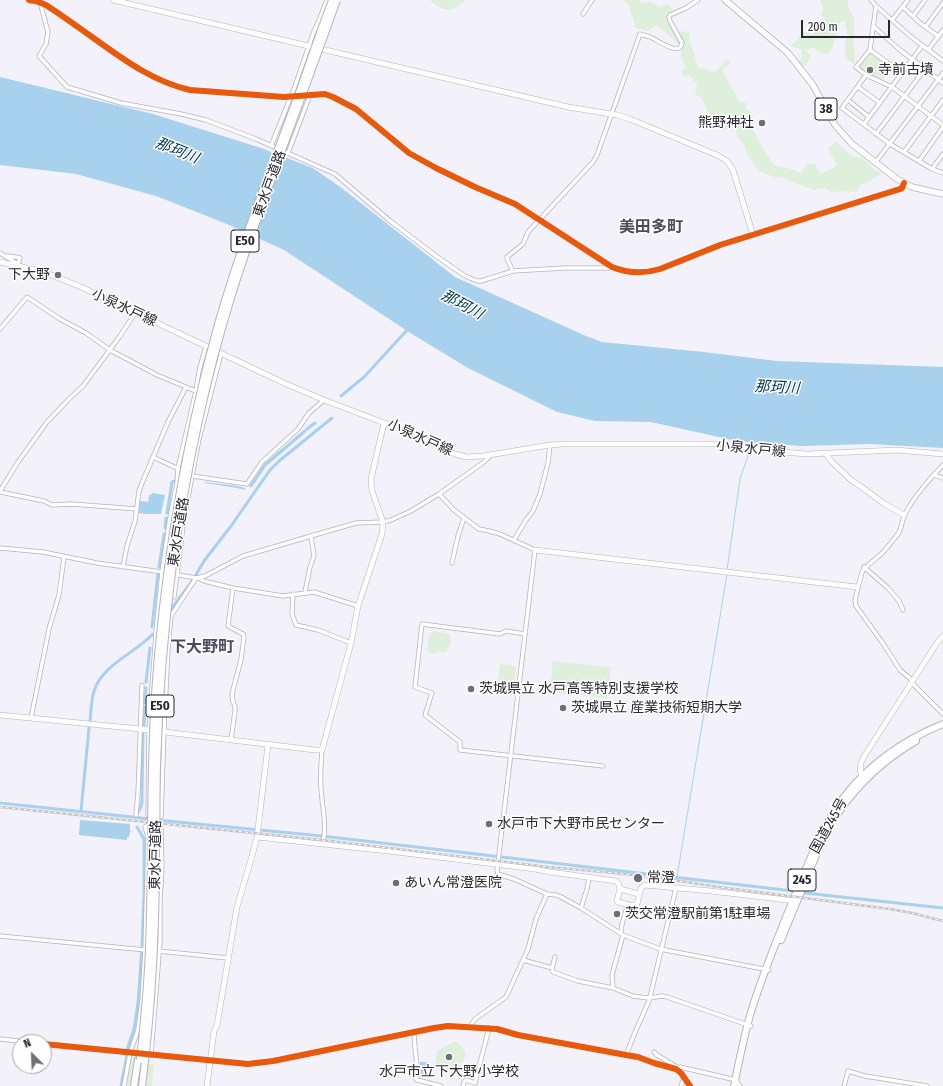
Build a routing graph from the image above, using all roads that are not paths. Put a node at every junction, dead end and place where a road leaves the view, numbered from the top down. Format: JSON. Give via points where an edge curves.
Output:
{"nodes":[{"id":1,"x":29,"y":0,"type":"edge"},
{"id":2,"x":113,"y":0,"type":"edge"},
{"id":3,"x":327,"y":0,"type":"edge"},
{"id":4,"x":332,"y":0,"type":"edge"},
{"id":5,"x":337,"y":0,"type":"edge"},
{"id":6,"x":592,"y":0,"type":"edge"},
{"id":7,"x":698,"y":0,"type":"edge"},
{"id":8,"x":726,"y":0,"type":"edge"},
{"id":9,"x":871,"y":0,"type":"edge"},
{"id":10,"x":908,"y":0,"type":"edge"},
{"id":11,"x":925,"y":0,"type":"edge"},
{"id":12,"x":40,"y":1,"type":"edge"},
{"id":13,"x":943,"y":3,"type":"edge"},
{"id":14,"x":876,"y":6,"type":"junction"},
{"id":15,"x":903,"y":7,"type":"junction"},
{"id":16,"x":583,"y":14,"type":"dead end"},
{"id":17,"x":913,"y":16,"type":"junction"},
{"id":18,"x":892,"y":20,"type":"junction"},
{"id":19,"x":873,"y":26,"type":"junction"},
{"id":20,"x":926,"y":26,"type":"junction"},
{"id":21,"x":943,"y":30,"type":"edge"},
{"id":22,"x":938,"y":36,"type":"junction"},
{"id":23,"x":309,"y":46,"type":"junction"},
{"id":24,"x":922,"y":46,"type":"junction"},
{"id":25,"x":870,"y":50,"type":"junction"},
{"id":26,"x":928,"y":50,"type":"junction"},
{"id":27,"x":912,"y":59,"type":"junction"},
{"id":28,"x":943,"y":61,"type":"edge"},
{"id":29,"x":925,"y":69,"type":"junction"},
{"id":30,"x":902,"y":73,"type":"junction"},
{"id":31,"x":943,"y":73,"type":"edge"},
{"id":32,"x":866,"y":76,"type":"junction"},
{"id":33,"x":938,"y":79,"type":"junction"},
{"id":34,"x":943,"y":83,"type":"edge"},
{"id":35,"x":858,"y":87,"type":"junction"},
{"id":36,"x":892,"y":87,"type":"junction"},
{"id":37,"x":310,"y":95,"type":"junction"},
{"id":38,"x":904,"y":96,"type":"junction"},
{"id":39,"x":290,"y":97,"type":"junction"},
{"id":40,"x":848,"y":100,"type":"junction"},
{"id":41,"x":943,"y":102,"type":"edge"},
{"id":42,"x":880,"y":103,"type":"junction"},
{"id":43,"x":918,"y":107,"type":"junction"},
{"id":44,"x":611,"y":114,"type":"junction"},
{"id":45,"x":931,"y":116,"type":"junction"},
{"id":46,"x":869,"y":117,"type":"junction"},
{"id":47,"x":864,"y":124,"type":"junction"},
{"id":48,"x":943,"y":126,"type":"edge"},
{"id":49,"x":876,"y":134,"type":"junction"},
{"id":50,"x":890,"y":144,"type":"junction"},
{"id":51,"x":271,"y":146,"type":"junction"},
{"id":52,"x":904,"y":152,"type":"junction"},
{"id":53,"x":288,"y":153,"type":"junction"},
{"id":54,"x":943,"y":154,"type":"edge"},
{"id":55,"x":919,"y":161,"type":"junction"},
{"id":56,"x":875,"y":163,"type":"junction"},
{"id":57,"x":932,"y":169,"type":"junction"},
{"id":58,"x":943,"y":173,"type":"edge"},
{"id":59,"x":904,"y":183,"type":"junction"},
{"id":60,"x":943,"y":194,"type":"edge"},
{"id":61,"x":540,"y":220,"type":"junction"},
{"id":62,"x":753,"y":235,"type":"junction"},
{"id":63,"x":708,"y":250,"type":"joint"},
{"id":64,"x":0,"y":253,"type":"edge"},
{"id":65,"x":0,"y":262,"type":"edge"},
{"id":66,"x":20,"y":265,"type":"junction"},
{"id":67,"x":612,"y":267,"type":"junction"},
{"id":68,"x":513,"y":271,"type":"junction"},
{"id":69,"x":135,"y":313,"type":"junction"},
{"id":70,"x":0,"y":330,"type":"edge"},
{"id":71,"x":206,"y":346,"type":"junction"},
{"id":72,"x":110,"y":350,"type":"junction"},
{"id":73,"x":221,"y":354,"type":"junction"},
{"id":74,"x":186,"y":387,"type":"junction"},
{"id":75,"x":196,"y":391,"type":"junction"},
{"id":76,"x":209,"y":399,"type":"junction"},
{"id":77,"x":324,"y":400,"type":"junction"},
{"id":78,"x":384,"y":422,"type":"junction"},
{"id":79,"x":550,"y":445,"type":"junction"},
{"id":80,"x":825,"y":453,"type":"junction"},
{"id":81,"x":943,"y":454,"type":"edge"},
{"id":82,"x":490,"y":456,"type":"junction"},
{"id":83,"x":153,"y":457,"type":"junction"},
{"id":84,"x":943,"y":465,"type":"edge"},
{"id":85,"x":178,"y":468,"type":"junction"},
{"id":86,"x":934,"y":475,"type":"junction"},
{"id":87,"x":193,"y":476,"type":"junction"},
{"id":88,"x":943,"y":478,"type":"edge"},
{"id":89,"x":0,"y":492,"type":"edge"},
{"id":90,"x":439,"y":494,"type":"junction"},
{"id":91,"x":137,"y":509,"type":"junction"},
{"id":92,"x":904,"y":515,"type":"junction"},
{"id":93,"x":464,"y":518,"type":"junction"},
{"id":94,"x":383,"y":522,"type":"junction"},
{"id":95,"x":311,"y":536,"type":"junction"},
{"id":96,"x":514,"y":540,"type":"junction"},
{"id":97,"x":0,"y":548,"type":"edge"},
{"id":98,"x":535,"y":550,"type":"junction"},
{"id":99,"x":64,"y":557,"type":"junction"},
{"id":100,"x":452,"y":563,"type":"dead end"},
{"id":101,"x":123,"y":567,"type":"junction"},
{"id":102,"x":864,"y":567,"type":"junction"},
{"id":103,"x":162,"y":572,"type":"junction"},
{"id":104,"x":177,"y":574,"type":"junction"},
{"id":105,"x":195,"y":578,"type":"junction"},
{"id":106,"x":233,"y":588,"type":"junction"},
{"id":107,"x":857,"y":588,"type":"junction"},
{"id":108,"x":305,"y":592,"type":"junction"},
{"id":109,"x":293,"y":594,"type":"junction"},
{"id":110,"x":160,"y":596,"type":"junction"},
{"id":111,"x":358,"y":606,"type":"junction"},
{"id":112,"x":903,"y":610,"type":"dead end"},
{"id":113,"x":525,"y":634,"type":"junction"},
{"id":114,"x":943,"y":636,"type":"edge"},
{"id":115,"x":155,"y":640,"type":"junction"},
{"id":116,"x":169,"y":640,"type":"junction"},
{"id":117,"x":351,"y":643,"type":"junction"},
{"id":118,"x":912,"y":682,"type":"junction"},
{"id":119,"x":142,"y":685,"type":"dead end"},
{"id":120,"x":943,"y":714,"type":"edge"},
{"id":121,"x":0,"y":715,"type":"edge"},
{"id":122,"x":31,"y":718,"type":"junction"},
{"id":123,"x":943,"y":724,"type":"edge"},
{"id":124,"x":943,"y":728,"type":"edge"},
{"id":125,"x":140,"y":729,"type":"junction"},
{"id":126,"x":149,"y":730,"type":"junction"},
{"id":127,"x":164,"y":731,"type":"junction"},
{"id":128,"x":231,"y":740,"type":"junction"},
{"id":129,"x":268,"y":745,"type":"junction"},
{"id":130,"x":322,"y":750,"type":"junction"},
{"id":131,"x":511,"y":755,"type":"junction"},
{"id":132,"x":603,"y":766,"type":"dead end"},
{"id":133,"x":864,"y":778,"type":"junction"},
{"id":134,"x":136,"y":815,"type":"dead end"},
{"id":135,"x":148,"y":816,"type":"dead end"},
{"id":136,"x":161,"y":817,"type":"dead end"},
{"id":137,"x":257,"y":832,"type":"junction"},
{"id":138,"x":324,"y":839,"type":"junction"},
{"id":139,"x":499,"y":859,"type":"junction"},
{"id":140,"x":589,"y":878,"type":"junction"},
{"id":141,"x":676,"y":888,"type":"junction"},
{"id":142,"x":620,"y":889,"type":"junction"},
{"id":143,"x":548,"y":894,"type":"junction"},
{"id":144,"x":640,"y":894,"type":"junction"},
{"id":145,"x":796,"y":901,"type":"junction"},
{"id":146,"x":628,"y":904,"type":"junction"},
{"id":147,"x":581,"y":908,"type":"junction"},
{"id":148,"x":622,"y":934,"type":"junction"},
{"id":149,"x":0,"y":936,"type":"edge"},
{"id":150,"x":660,"y":949,"type":"junction"},
{"id":151,"x":143,"y":950,"type":"junction"},
{"id":152,"x":159,"y":952,"type":"junction"},
{"id":153,"x":555,"y":957,"type":"dead end"},
{"id":154,"x":228,"y":958,"type":"junction"},
{"id":155,"x":523,"y":960,"type":"junction"},
{"id":156,"x":552,"y":968,"type":"junction"},
{"id":157,"x":767,"y":970,"type":"junction"},
{"id":158,"x":613,"y":988,"type":"junction"},
{"id":159,"x":648,"y":998,"type":"junction"},
{"id":160,"x":749,"y":1025,"type":"junction"},
{"id":161,"x":470,"y":1027,"type":"junction"},
{"id":162,"x":489,"y":1028,"type":"junction"},
{"id":163,"x":414,"y":1033,"type":"junction"},
{"id":164,"x":0,"y":1039,"type":"edge"},
{"id":165,"x":12,"y":1040,"type":"edge"},
{"id":166,"x":52,"y":1045,"type":"edge"},
{"id":167,"x":654,"y":1052,"type":"dead end"},
{"id":168,"x":130,"y":1053,"type":"junction"},
{"id":169,"x":151,"y":1055,"type":"junction"},
{"id":170,"x":626,"y":1055,"type":"junction"},
{"id":171,"x":141,"y":1060,"type":"junction"},
{"id":172,"x":209,"y":1061,"type":"junction"},
{"id":173,"x":677,"y":1068,"type":"junction"},
{"id":174,"x":684,"y":1077,"type":"junction"},
{"id":175,"x":737,"y":1085,"type":"edge"},
{"id":176,"x":124,"y":1086,"type":"edge"},
{"id":177,"x":134,"y":1086,"type":"edge"},
{"id":178,"x":137,"y":1086,"type":"edge"},
{"id":179,"x":142,"y":1086,"type":"edge"},
{"id":180,"x":206,"y":1086,"type":"edge"},
{"id":181,"x":441,"y":1086,"type":"edge"},
{"id":182,"x":463,"y":1086,"type":"edge"},
{"id":183,"x":680,"y":1086,"type":"edge"},
{"id":184,"x":690,"y":1086,"type":"edge"},
{"id":185,"x":844,"y":1086,"type":"edge"},
{"id":186,"x":927,"y":1086,"type":"edge"}],
"edges":[{"from":1,"to":12,"type":"street"},
{"from":2,"to":23,"type":"street"},
{"from":3,"to":23,"type":"street"},
{"from":4,"to":171,"type":"highway","name":"東水戸道路","number":"E50","bridge":true,"via":[[226,297],[201,390],[181,484],[158,652],[152,770],[149,947]]},
{"from":5,"to":171,"type":"highway","name":"東水戸道路","number":"E50","bridge":true,"via":[[231,298],[196,433],[186,484],[163,651],[157,770],[154,948],[150,1019]]},
{"from":6,"to":16,"type":"street"},
{"from":7,"to":44,"type":"street","via":[[670,15],[670,21],[682,43],[681,47],[671,48],[640,34]]},
{"from":8,"to":56,"type":"main road","number":"38","via":[[788,53],[813,85],[835,126]]},
{"from":9,"to":14,"type":"street"},
{"from":10,"to":15,"type":"street"},
{"from":11,"to":17,"type":"street"},
{"from":12,"to":39,"type":"street","via":[[129,63],[177,87]]},
{"from":12,"to":51,"type":"street","via":[[48,32],[40,56],[67,87],[121,103],[196,117]]},
{"from":13,"to":20,"type":"street"},
{"from":14,"to":18,"type":"street"},
{"from":14,"to":19,"type":"street"},
{"from":15,"to":17,"type":"street"},
{"from":15,"to":18,"type":"street"},
{"from":17,"to":20,"type":"street"},
{"from":18,"to":24,"type":"street"},
{"from":19,"to":25,"type":"street"},
{"from":19,"to":27,"type":"street"},
{"from":20,"to":22,"type":"street"},
{"from":21,"to":22,"type":"street"},
{"from":22,"to":26,"type":"street"},
{"from":23,"to":39,"type":"street"},
{"from":23,"to":44,"type":"street","via":[[568,107]]},
{"from":24,"to":26,"type":"street"},
{"from":24,"to":27,"type":"street"},
{"from":25,"to":30,"type":"street"},
{"from":25,"to":32,"type":"street","via":[[856,67]]},
{"from":26,"to":28,"type":"street"},
{"from":27,"to":29,"type":"street"},
{"from":27,"to":30,"type":"street"},
{"from":29,"to":33,"type":"street"},
{"from":29,"to":38,"type":"street"},
{"from":30,"to":36,"type":"street"},
{"from":31,"to":33,"type":"street"},
{"from":32,"to":35,"type":"street"},
{"from":32,"to":36,"type":"street"},
{"from":33,"to":34,"type":"street"},
{"from":33,"to":43,"type":"street"},
{"from":35,"to":40,"type":"street"},
{"from":35,"to":42,"type":"street"},
{"from":36,"to":38,"type":"street"},
{"from":36,"to":42,"type":"street"},
{"from":37,"to":39,"type":"street"},
{"from":37,"to":53,"type":"street"},
{"from":37,"to":61,"type":"street","via":[[325,94],[347,103],[409,153],[475,187],[516,204]]},
{"from":38,"to":43,"type":"street"},
{"from":38,"to":49,"type":"street"},
{"from":39,"to":51,"type":"street"},
{"from":40,"to":46,"type":"street"},
{"from":40,"to":47,"type":"street","via":[[842,108]]},
{"from":41,"to":45,"type":"street"},
{"from":42,"to":46,"type":"street"},
{"from":43,"to":45,"type":"street"},
{"from":43,"to":50,"type":"street"},
{"from":44,"to":61,"type":"street","via":[[593,162]]},
{"from":44,"to":62,"type":"street","via":[[630,119],[727,161]]},
{"from":45,"to":48,"type":"street"},
{"from":45,"to":52,"type":"street"},
{"from":46,"to":47,"type":"street"},
{"from":47,"to":49,"type":"street"},
{"from":48,"to":55,"type":"street"},
{"from":49,"to":50,"type":"street"},
{"from":50,"to":52,"type":"street"},
{"from":50,"to":56,"type":"street"},
{"from":51,"to":53,"type":"street"},
{"from":52,"to":55,"type":"street"},
{"from":53,"to":68,"type":"street","via":[[335,174],[389,220],[470,279],[481,281]]},
{"from":54,"to":57,"type":"street"},
{"from":55,"to":57,"type":"street"},
{"from":56,"to":59,"type":"main road","number":"38"},
{"from":57,"to":58,"type":"street"},
{"from":59,"to":60,"type":"main road","number":"38"},
{"from":59,"to":62,"type":"street","via":[[900,189]]},
{"from":61,"to":67,"type":"street"},
{"from":61,"to":68,"type":"street","via":[[528,232],[523,244],[507,258]]},
{"from":62,"to":63,"type":"street"},
{"from":63,"to":67,"type":"street","via":[[654,271],[632,272]]},
{"from":64,"to":66,"type":"street"},
{"from":65,"to":66,"type":"street","name":"小泉水戸線"},
{"from":66,"to":69,"type":"street","name":"小泉水戸線","via":[[87,290]]},
{"from":67,"to":68,"type":"street"},
{"from":69,"to":71,"type":"street","name":"小泉水戸線"},
{"from":69,"to":72,"type":"street"},
{"from":70,"to":72,"type":"street","via":[[28,297]]},
{"from":71,"to":73,"type":"street","name":"小泉水戸線"},
{"from":71,"to":75,"type":"street"},
{"from":72,"to":74,"type":"street"},
{"from":72,"to":89,"type":"street","via":[[83,386],[47,422]]},
{"from":73,"to":76,"type":"street"},
{"from":73,"to":77,"type":"street","name":"小泉水戸線"},
{"from":74,"to":75,"type":"street"},
{"from":74,"to":83,"type":"street"},
{"from":75,"to":76,"type":"street"},
{"from":75,"to":85,"type":"street"},
{"from":76,"to":87,"type":"street"},
{"from":77,"to":78,"type":"street","name":"小泉水戸線"},
{"from":77,"to":87,"type":"street","via":[[298,429],[262,462],[247,484]]},
{"from":78,"to":82,"type":"street","name":"小泉水戸線","via":[[461,456]]},
{"from":78,"to":94,"type":"street","via":[[371,479],[372,491]]},
{"from":79,"to":80,"type":"street","name":"小泉水戸線","via":[[726,444],[793,453]]},
{"from":79,"to":82,"type":"street","name":"小泉水戸線"},
{"from":79,"to":96,"type":"street","via":[[538,500]]},
{"from":80,"to":81,"type":"street","name":"小泉水戸線","via":[[896,450]]},
{"from":80,"to":92,"type":"street","via":[[851,480]]},
{"from":82,"to":90,"type":"street"},
{"from":83,"to":85,"type":"street"},
{"from":83,"to":91,"type":"street","via":[[139,491]]},
{"from":84,"to":86,"type":"street"},
{"from":85,"to":87,"type":"street"},
{"from":85,"to":103,"type":"street"},
{"from":86,"to":88,"type":"street"},
{"from":86,"to":92,"type":"street"},
{"from":87,"to":104,"type":"street"},
{"from":89,"to":91,"type":"street","via":[[52,505]]},
{"from":90,"to":93,"type":"street"},
{"from":90,"to":94,"type":"street","via":[[411,511]]},
{"from":91,"to":101,"type":"street"},
{"from":92,"to":102,"type":"street","via":[[899,532],[880,556]]},
{"from":93,"to":96,"type":"street","via":[[479,529],[489,530]]},
{"from":93,"to":100,"type":"street"},
{"from":94,"to":95,"type":"street","via":[[356,523]]},
{"from":94,"to":111,"type":"street","via":[[382,534]]},
{"from":95,"to":105,"type":"street","via":[[243,556],[205,576]]},
{"from":95,"to":108,"type":"street","via":[[314,556]]},
{"from":96,"to":98,"type":"street"},
{"from":97,"to":99,"type":"street","via":[[43,552]]},
{"from":98,"to":107,"type":"street"},
{"from":98,"to":113,"type":"street"},
{"from":99,"to":101,"type":"street"},
{"from":99,"to":122,"type":"street","via":[[59,595],[49,629]]},
{"from":101,"to":103,"type":"street"},
{"from":102,"to":107,"type":"street"},
{"from":102,"to":112,"type":"street","via":[[888,588]]},
{"from":103,"to":104,"type":"street"},
{"from":103,"to":110,"type":"street"},
{"from":104,"to":105,"type":"street"},
{"from":104,"to":110,"type":"street","via":[[174,597]]},
{"from":105,"to":106,"type":"street"},
{"from":105,"to":116,"type":"street","via":[[171,616]]},
{"from":106,"to":109,"type":"street","via":[[283,596]]},
{"from":106,"to":128,"type":"street","via":[[228,626],[244,637],[232,694],[235,711]]},
{"from":107,"to":118,"type":"street","via":[[856,606],[900,670]]},
{"from":108,"to":109,"type":"street"},
{"from":108,"to":111,"type":"street","via":[[320,593]]},
{"from":109,"to":117,"type":"street","via":[[292,614],[296,624]]},
{"from":110,"to":115,"type":"street"},
{"from":111,"to":117,"type":"street"},
{"from":113,"to":131,"type":"street"},
{"from":113,"to":131,"type":"street","via":[[506,631],[500,634],[422,624],[415,687],[432,692],[425,715],[460,742],[460,750]]},
{"from":114,"to":118,"type":"street"},
{"from":115,"to":116,"type":"street"},
{"from":115,"to":126,"type":"street"},
{"from":116,"to":127,"type":"street"},
{"from":117,"to":130,"type":"street"},
{"from":118,"to":120,"type":"street"},
{"from":118,"to":133,"type":"street","via":[[863,758],[860,766]]},
{"from":119,"to":125,"type":"street"},
{"from":121,"to":122,"type":"street"},
{"from":122,"to":125,"type":"street"},
{"from":123,"to":133,"type":"highway","name":"国道245号","number":"245","via":[[898,747]]},
{"from":124,"to":133,"type":"highway","name":"国道245号","number":"245","via":[[917,740]]},
{"from":125,"to":126,"type":"street"},
{"from":125,"to":134,"type":"street"},
{"from":126,"to":127,"type":"street"},
{"from":126,"to":135,"type":"street"},
{"from":127,"to":128,"type":"street"},
{"from":127,"to":136,"type":"street"},
{"from":128,"to":129,"type":"street"},
{"from":129,"to":130,"type":"street"},
{"from":129,"to":137,"type":"street"},
{"from":130,"to":138,"type":"street","via":[[320,779]]},
{"from":131,"to":132,"type":"street"},
{"from":131,"to":139,"type":"street"},
{"from":133,"to":145,"type":"highway","name":"国道245号","number":"245","via":[[842,807],[822,841]]},
{"from":137,"to":138,"type":"street"},
{"from":137,"to":154,"type":"street","via":[[237,907]]},
{"from":138,"to":139,"type":"street"},
{"from":139,"to":140,"type":"street","via":[[535,869]]},
{"from":139,"to":143,"type":"street","via":[[498,874]]},
{"from":140,"to":142,"type":"street","via":[[616,881]]},
{"from":140,"to":147,"type":"street"},
{"from":141,"to":144,"type":"street","via":[[645,885],[641,888]]},
{"from":141,"to":145,"type":"street"},
{"from":141,"to":150,"type":"street"},
{"from":142,"to":144,"type":"street"},
{"from":142,"to":146,"type":"street","via":[[618,902]]},
{"from":143,"to":147,"type":"street","via":[[561,897]]},
{"from":143,"to":155,"type":"street","via":[[536,919]]},
{"from":144,"to":146,"type":"street","via":[[637,904]]},
{"from":145,"to":157,"type":"highway","name":"国道245号","number":"245"},
{"from":146,"to":148,"type":"street"},
{"from":147,"to":148,"type":"street"},
{"from":148,"to":150,"type":"street"},
{"from":148,"to":158,"type":"street","via":[[612,975]]},
{"from":149,"to":151,"type":"street"},
{"from":150,"to":157,"type":"street"},
{"from":150,"to":159,"type":"street"},
{"from":151,"to":152,"type":"street"},
{"from":151,"to":152,"type":"street","via":[[148,837],[144,827],[160,827],[162,871]]},
{"from":151,"to":168,"type":"street","via":[[143,991],[138,1030]]},
{"from":152,"to":154,"type":"street"},
{"from":152,"to":169,"type":"street"},
{"from":153,"to":156,"type":"street"},
{"from":154,"to":172,"type":"street"},
{"from":155,"to":156,"type":"street"},
{"from":155,"to":161,"type":"street","via":[[506,997],[475,1019]]},
{"from":156,"to":158,"type":"street","via":[[553,972],[578,982]]},
{"from":157,"to":160,"type":"highway","name":"国道245号","number":"245"},
{"from":158,"to":159,"type":"street","via":[[633,996]]},
{"from":159,"to":160,"type":"street","via":[[667,997]]},
{"from":159,"to":170,"type":"street"},
{"from":160,"to":175,"type":"highway","name":"国道245号","number":"245"},
{"from":161,"to":162,"type":"street"},
{"from":161,"to":163,"type":"street","via":[[448,1026]]},
{"from":162,"to":170,"type":"street"},
{"from":162,"to":182,"type":"street","via":[[475,1082],[466,1080]]},
{"from":163,"to":172,"type":"street","via":[[273,1061],[248,1064]]},
{"from":163,"to":181,"type":"street","via":[[416,1079]]},
{"from":164,"to":165,"type":"street"},
{"from":166,"to":168,"type":"street"},
{"from":167,"to":173,"type":"street"},
{"from":168,"to":169,"type":"street"},
{"from":168,"to":176,"type":"street"},
{"from":169,"to":172,"type":"street"},
{"from":170,"to":173,"type":"street"},
{"from":171,"to":177,"type":"highway"},
{"from":171,"to":178,"type":"highway","name":"東水戸道路","number":"E50"},
{"from":171,"to":179,"type":"highway","name":"東水戸道路","number":"E50"},
{"from":172,"to":180,"type":"street"},
{"from":173,"to":174,"type":"street"},
{"from":173,"to":175,"type":"street"},
{"from":174,"to":183,"type":"street"},
{"from":174,"to":184,"type":"street"},
{"from":185,"to":186,"type":"street","via":[[848,1071]]}]}
